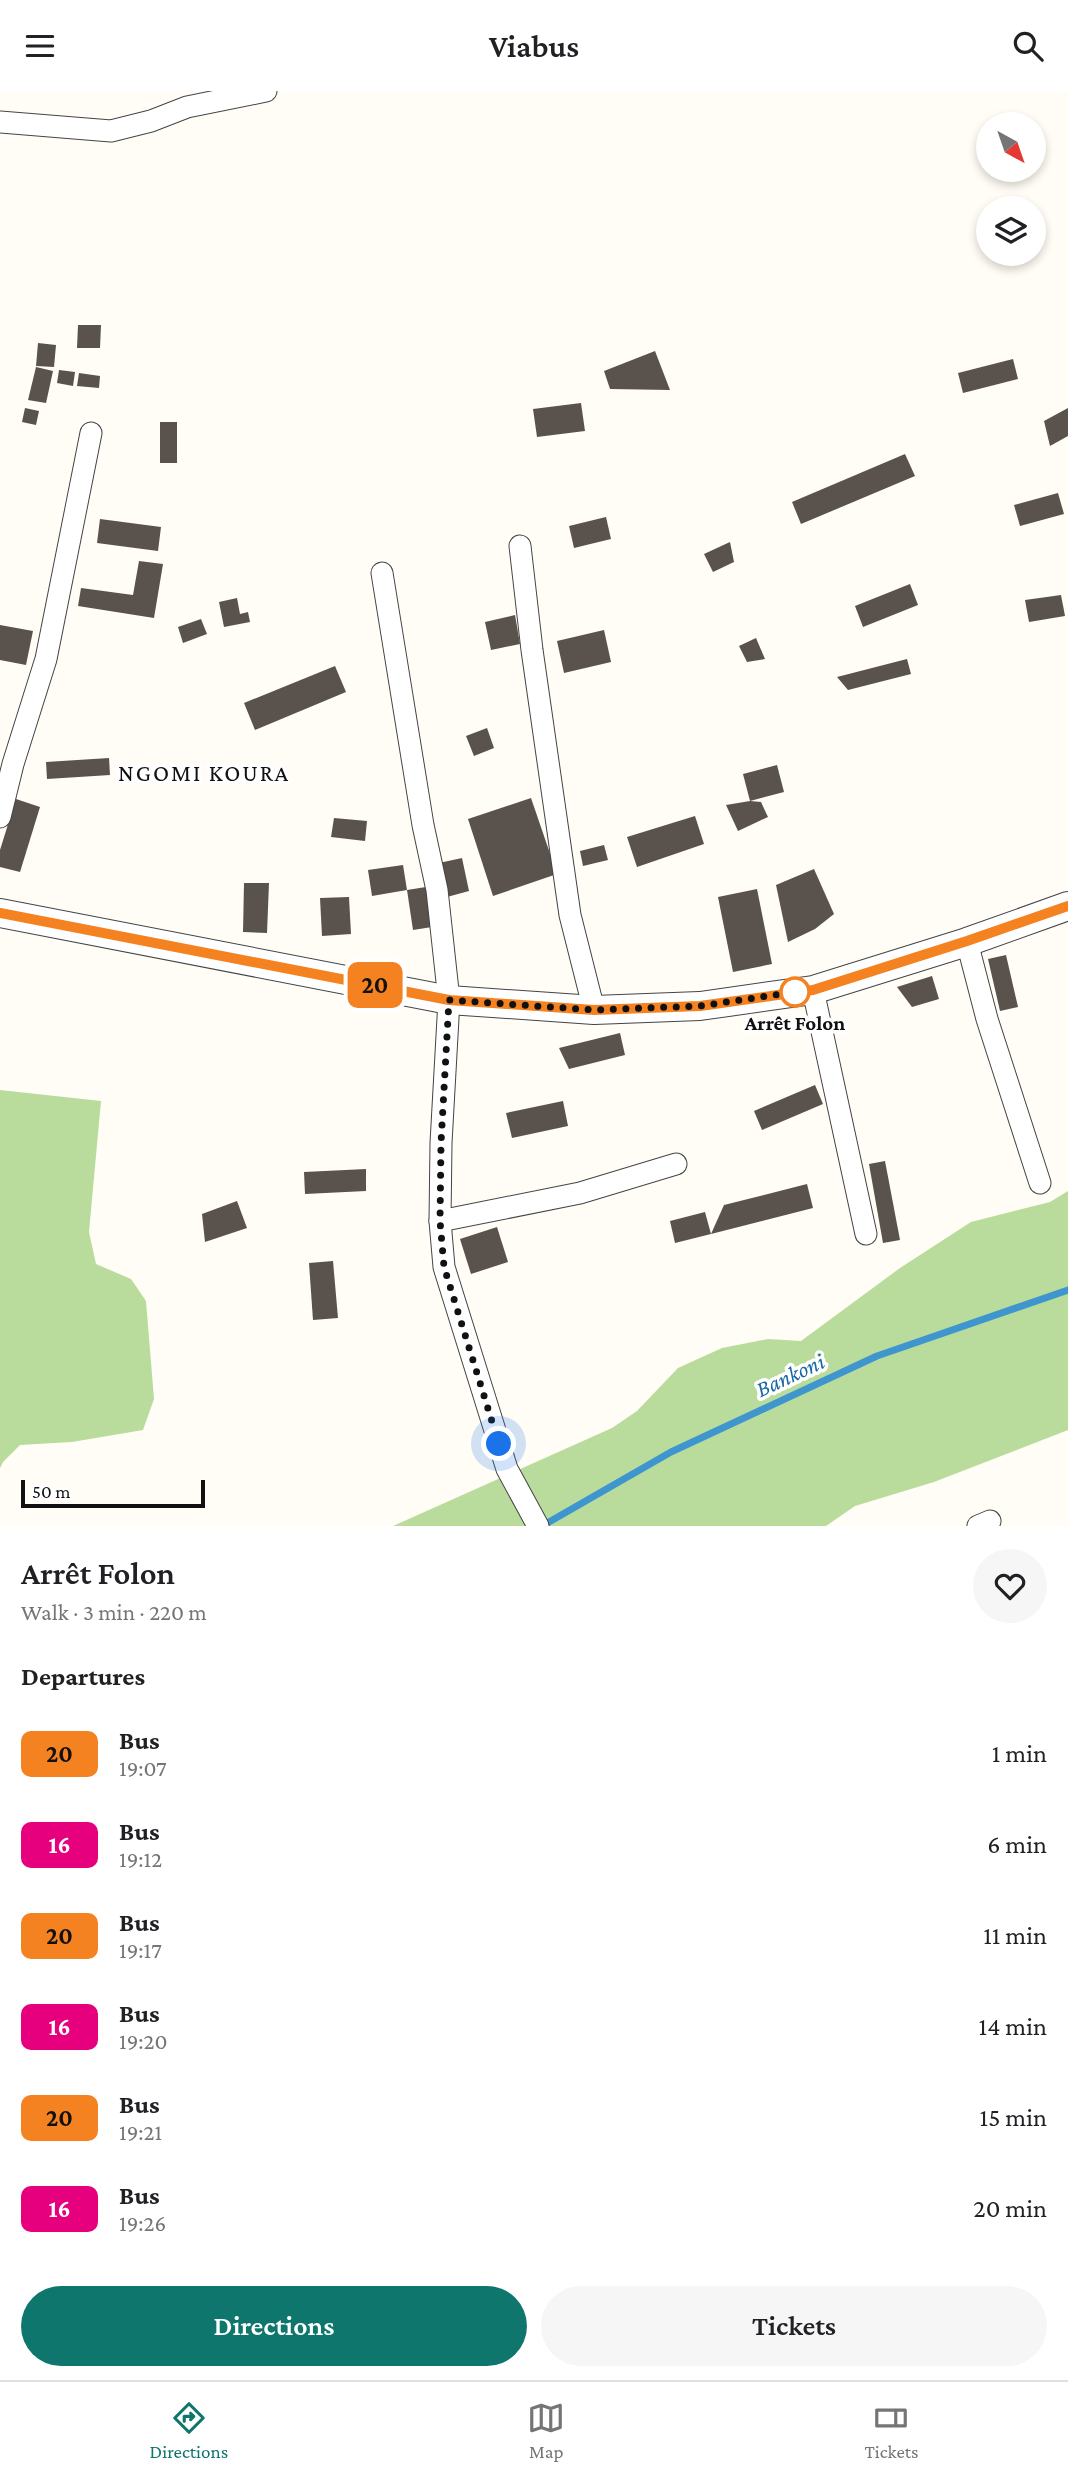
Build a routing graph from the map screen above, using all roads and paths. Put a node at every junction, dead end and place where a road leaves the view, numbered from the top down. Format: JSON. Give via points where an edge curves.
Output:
{"nodes":[{"id":1,"x":266,"y":91,"type":"edge"},
{"id":2,"x":0,"y":122,"type":"edge"},
{"id":3,"x":91,"y":433,"type":"dead end"},
{"id":4,"x":520,"y":546,"type":"dead end"},
{"id":5,"x":382,"y":573,"type":"dead end"},
{"id":6,"x":0,"y":817,"type":"edge"},
{"id":7,"x":1068,"y":906,"type":"edge"},
{"id":8,"x":0,"y":913,"type":"edge"},
{"id":9,"x":967,"y":941,"type":"junction"},
{"id":10,"x":813,"y":990,"type":"junction"},
{"id":11,"x":449,"y":1000,"type":"junction"},
{"id":12,"x":594,"y":1010,"type":"junction"},
{"id":13,"x":676,"y":1164,"type":"dead end"},
{"id":14,"x":1040,"y":1183,"type":"dead end"},
{"id":15,"x":440,"y":1221,"type":"junction"},
{"id":16,"x":866,"y":1234,"type":"dead end"},
{"id":17,"x":538,"y":1526,"type":"edge"}],
"edges":[{"from":1,"to":2,"type":"street","via":[[187,107],[111,131]]},
{"from":3,"to":6,"type":"street","via":[[46,659]]},
{"from":4,"to":12,"type":"street","via":[[570,915]]},
{"from":5,"to":11,"type":"street","via":[[437,890]]},
{"from":7,"to":9,"type":"street"},
{"from":8,"to":11,"type":"street"},
{"from":9,"to":10,"type":"street"},
{"from":9,"to":14,"type":"street"},
{"from":10,"to":12,"type":"street","via":[[700,1006]]},
{"from":10,"to":16,"type":"street"},
{"from":11,"to":12,"type":"street"},
{"from":11,"to":15,"type":"street"},
{"from":13,"to":15,"type":"street","via":[[580,1193]]},
{"from":15,"to":17,"type":"street","via":[[444,1267],[507,1469]]}]}
